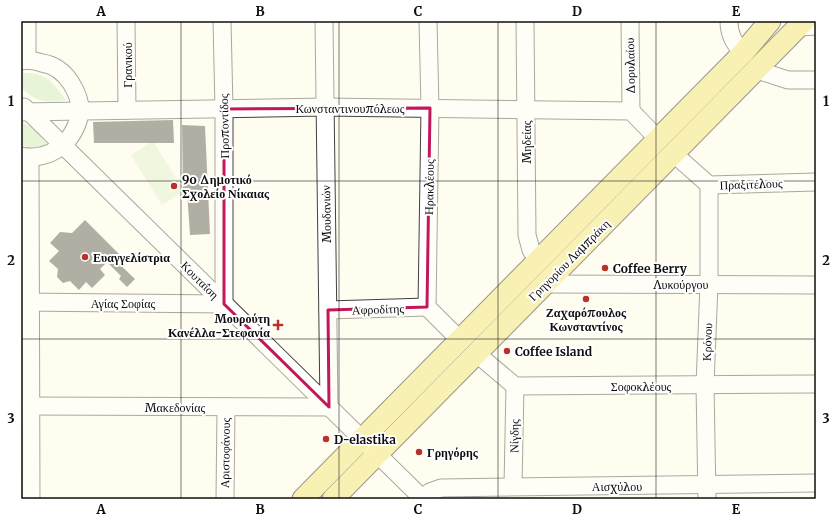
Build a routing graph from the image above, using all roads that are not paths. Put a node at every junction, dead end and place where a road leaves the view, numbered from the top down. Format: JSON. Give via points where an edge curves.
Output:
{"nodes":[{"id":1,"x":27,"y":21,"type":"edge"},
{"id":2,"x":126,"y":21,"type":"edge"},
{"id":3,"x":222,"y":21,"type":"edge"},
{"id":4,"x":324,"y":21,"type":"edge"},
{"id":5,"x":428,"y":21,"type":"edge"},
{"id":6,"x":525,"y":21,"type":"edge"},
{"id":7,"x":630,"y":21,"type":"edge"},
{"id":8,"x":729,"y":21,"type":"edge"},
{"id":9,"x":770,"y":21,"type":"edge"},
{"id":10,"x":807,"y":25,"type":"edge"},
{"id":11,"x":744,"y":53,"type":"junction"},
{"id":12,"x":24,"y":61,"type":"edge"},
{"id":13,"x":757,"y":70,"type":"junction"},
{"id":14,"x":816,"y":80,"type":"edge"},
{"id":15,"x":325,"y":107,"type":"junction"},
{"id":16,"x":430,"y":108,"type":"junction"},
{"id":17,"x":24,"y":109,"type":"edge"},
{"id":18,"x":224,"y":109,"type":"junction"},
{"id":19,"x":526,"y":109,"type":"junction"},
{"id":20,"x":81,"y":110,"type":"junction"},
{"id":21,"x":127,"y":110,"type":"junction"},
{"id":22,"x":631,"y":111,"type":"junction"},
{"id":23,"x":658,"y":139,"type":"junction"},
{"id":24,"x":64,"y":146,"type":"junction"},
{"id":25,"x":674,"y":154,"type":"junction"},
{"id":26,"x":25,"y":157,"type":"edge"},
{"id":27,"x":816,"y":182,"type":"edge"},
{"id":28,"x":709,"y":185,"type":"junction"},
{"id":29,"x":26,"y":205,"type":"edge"},
{"id":30,"x":538,"y":261,"type":"junction"},
{"id":31,"x":546,"y":284,"type":"junction"},
{"id":32,"x":708,"y":284,"type":"junction"},
{"id":33,"x":816,"y":285,"type":"edge"},
{"id":34,"x":26,"y":302,"type":"edge"},
{"id":35,"x":224,"y":304,"type":"junction"},
{"id":36,"x":428,"y":307,"type":"junction"},
{"id":37,"x":328,"y":310,"type":"junction"},
{"id":38,"x":460,"y":340,"type":"junction"},
{"id":39,"x":477,"y":354,"type":"junction"},
{"id":40,"x":816,"y":384,"type":"edge"},
{"id":41,"x":515,"y":386,"type":"junction"},
{"id":42,"x":705,"y":386,"type":"junction"},
{"id":43,"x":26,"y":406,"type":"edge"},
{"id":44,"x":226,"y":407,"type":"junction"},
{"id":45,"x":329,"y":407,"type":"junction"},
{"id":46,"x":362,"y":440,"type":"junction"},
{"id":47,"x":378,"y":455,"type":"junction"},
{"id":48,"x":816,"y":483,"type":"edge"},
{"id":49,"x":513,"y":486,"type":"junction"},
{"id":50,"x":707,"y":492,"type":"edge"},
{"id":51,"x":31,"y":499,"type":"edge"},
{"id":52,"x":225,"y":499,"type":"edge"},
{"id":53,"x":303,"y":499,"type":"edge"},
{"id":54,"x":333,"y":499,"type":"edge"},
{"id":55,"x":422,"y":499,"type":"edge"}],
"edges":[{"from":1,"to":12,"type":"street"},
{"from":2,"to":21,"type":"street","name":"Γρανικού"},
{"from":3,"to":18,"type":"street","name":"Προποντίδος"},
{"from":4,"to":15,"type":"street","name":"Μουδανιών"},
{"from":5,"to":16,"type":"street","name":"Ηρακλέους"},
{"from":6,"to":19,"type":"street","name":"Μηδείας"},
{"from":7,"to":22,"type":"street","name":"Δορυλαίου"},
{"from":8,"to":11,"type":"street","via":[[734,43]]},
{"from":9,"to":11,"type":"main road","name":"Γρηγορίου Λαμπράκη"},
{"from":10,"to":13,"type":"main road","name":"Γρηγορίου Λαμπράκη"},
{"from":11,"to":23,"type":"main road","name":"Γρηγορίου Λαμπράκη"},
{"from":12,"to":20,"type":"street","via":[[51,64],[66,74],[77,94]]},
{"from":13,"to":14,"type":"street","via":[[788,80]]},
{"from":13,"to":25,"type":"main road","name":"Γρηγορίου Λαμπράκη"},
{"from":15,"to":16,"type":"street","name":"Κωνσταντινουπόλεως"},
{"from":15,"to":18,"type":"street","name":"Κωνσταντινουπόλεως"},
{"from":15,"to":37,"type":"street","name":"Μουδανιών"},
{"from":16,"to":19,"type":"street","name":"Κωνσταντινουπόλεως"},
{"from":16,"to":36,"type":"street","name":"Ηρακλέους"},
{"from":17,"to":20,"type":"street","name":"Κωνσταντινουπόλεως"},
{"from":17,"to":24,"type":"street","name":"Κουταΐση"},
{"from":18,"to":21,"type":"street","name":"Κωνσταντινουπόλεως"},
{"from":18,"to":35,"type":"street","name":"Προποντίδος"},
{"from":19,"to":22,"type":"street","name":"Κωνσταντινουπόλεως"},
{"from":19,"to":30,"type":"street","name":"Μηδείας","via":[[527,235],[531,250]]},
{"from":20,"to":21,"type":"street","name":"Κωνσταντινουπόλεως"},
{"from":20,"to":24,"type":"street","via":[[76,127]]},
{"from":22,"to":23,"type":"street"},
{"from":23,"to":30,"type":"main road","name":"Γρηγορίου Λαμπράκη"},
{"from":24,"to":26,"type":"street","via":[[48,154]]},
{"from":24,"to":35,"type":"street","name":"Κουταΐση"},
{"from":25,"to":28,"type":"street","name":"Πραξιτέλους"},
{"from":25,"to":31,"type":"main road","name":"Γρηγορίου Λαμπράκη"},
{"from":26,"to":29,"type":"street"},
{"from":27,"to":28,"type":"street","name":"Πραξιτέλους"},
{"from":28,"to":32,"type":"street","name":"Κρόνου"},
{"from":29,"to":34,"type":"street"},
{"from":30,"to":38,"type":"main road","name":"Γρηγορίου Λαμπράκη"},
{"from":31,"to":32,"type":"street","name":"Λυκούργου"},
{"from":31,"to":39,"type":"main road","name":"Γρηγορίου Λαμπράκη"},
{"from":32,"to":33,"type":"street","name":"Λυκούργου"},
{"from":32,"to":42,"type":"street","name":"Κρόνου"},
{"from":34,"to":35,"type":"street","name":"Αγίας Σοφίας"},
{"from":34,"to":43,"type":"street"},
{"from":35,"to":45,"type":"street","name":"Κουταΐση"},
{"from":36,"to":37,"type":"street","name":"Αφροδίτης"},
{"from":36,"to":38,"type":"street"},
{"from":37,"to":45,"type":"street","name":"Μουδανιών"},
{"from":38,"to":46,"type":"main road","name":"Γρηγορίου Λαμπράκη"},
{"from":39,"to":41,"type":"street"},
{"from":39,"to":47,"type":"main road","name":"Γρηγορίου Λαμπράκη"},
{"from":40,"to":42,"type":"street","name":"Σοφοκλέους"},
{"from":41,"to":42,"type":"street","name":"Σοφοκλέους"},
{"from":41,"to":49,"type":"street","name":"Νίγδης"},
{"from":42,"to":50,"type":"street","name":"Κρόνου"},
{"from":43,"to":44,"type":"street","name":"Μακεδονίας"},
{"from":43,"to":51,"type":"street"},
{"from":44,"to":45,"type":"street","name":"Μακεδονίας"},
{"from":44,"to":52,"type":"street","name":"Αριστοφάνους"},
{"from":45,"to":46,"type":"street","name":"Κουταΐση"},
{"from":46,"to":47,"type":"street","name":"Κουταΐση"},
{"from":46,"to":53,"type":"main road","name":"Γρηγορίου Λαμπράκη"},
{"from":47,"to":54,"type":"main road","name":"Γρηγορίου Λαμπράκη"},
{"from":47,"to":55,"type":"street"},
{"from":48,"to":50,"type":"street","name":"Αισχύλου"},
{"from":49,"to":50,"type":"street","name":"Αισχύλου"},
{"from":49,"to":55,"type":"street","name":"Αισχύλου","via":[[441,488]]}]}
